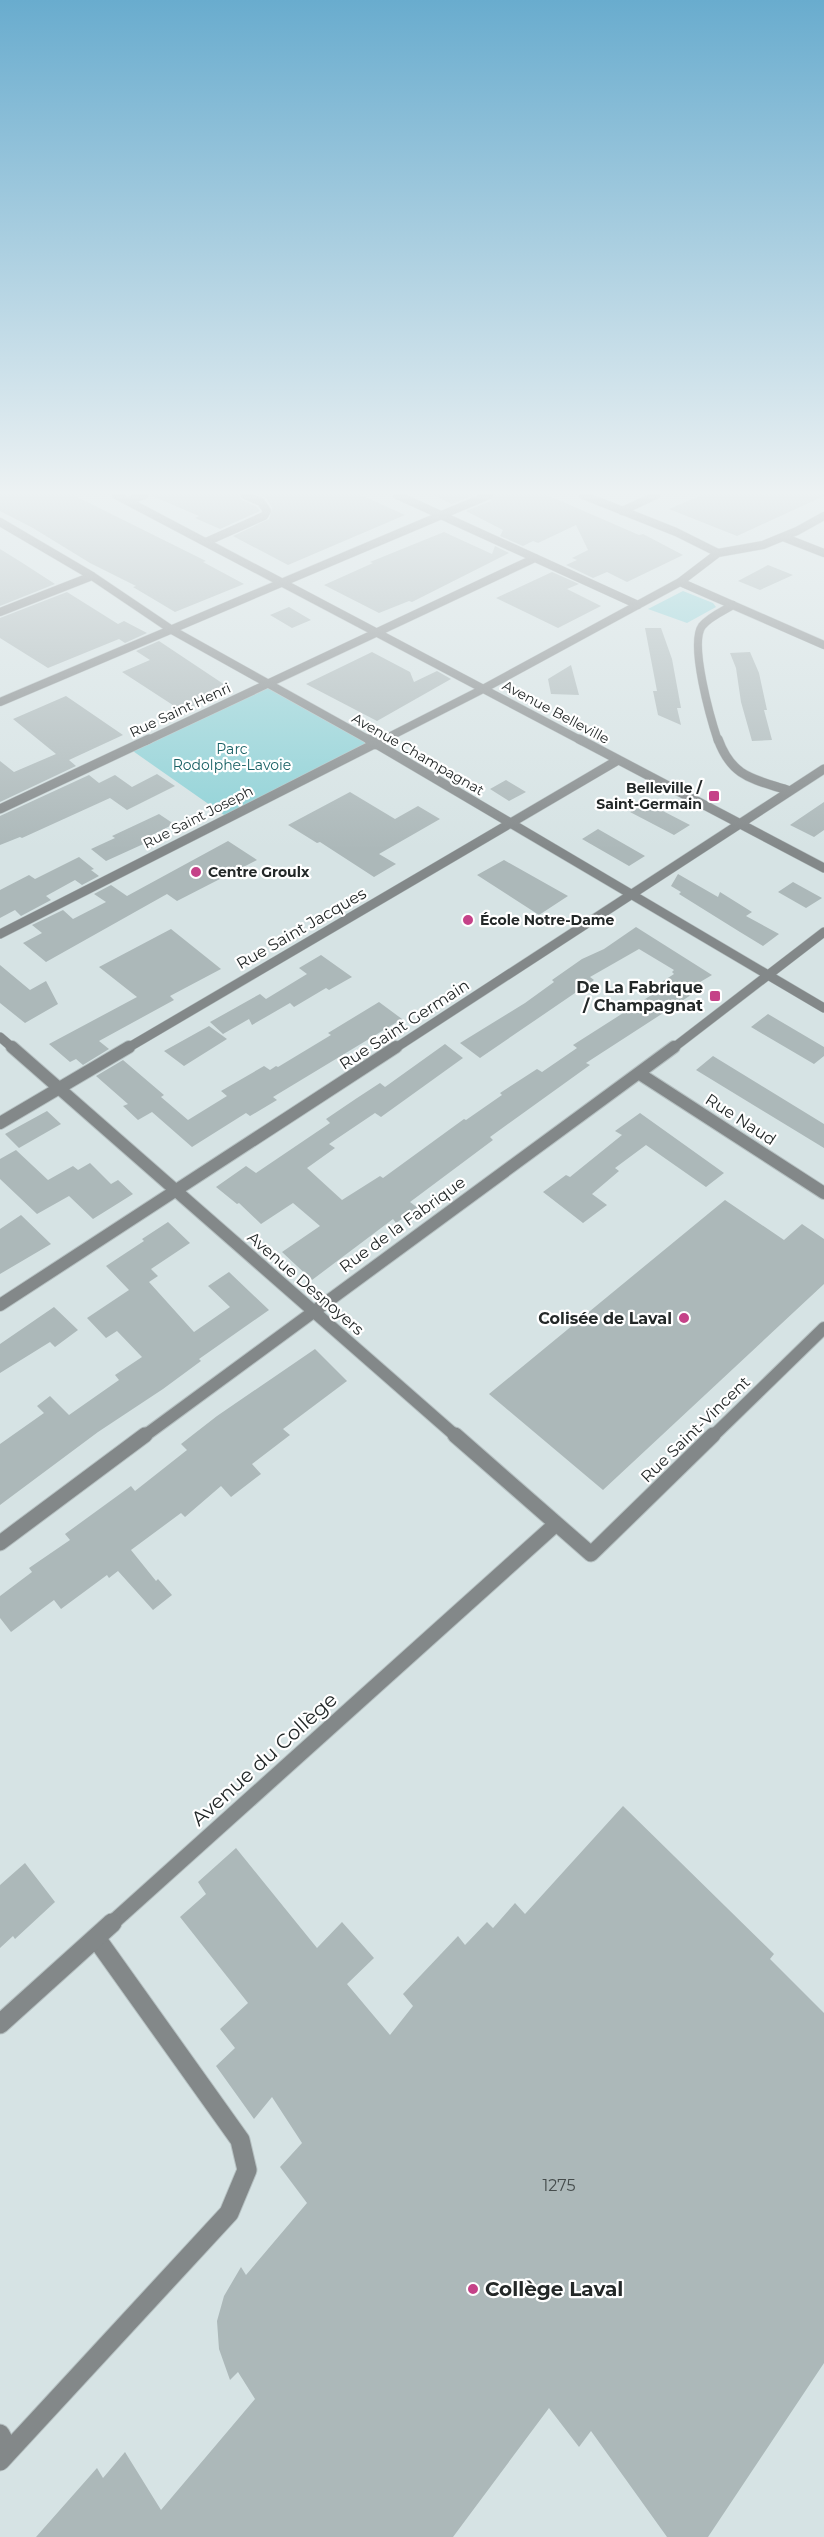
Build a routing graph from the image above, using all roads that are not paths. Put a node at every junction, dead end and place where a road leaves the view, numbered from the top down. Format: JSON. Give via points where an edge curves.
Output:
{"nodes":[{"id":1,"x":147,"y":613,"type":"edge"},
{"id":2,"x":211,"y":613,"type":"edge"},
{"id":3,"x":339,"y":613,"type":"edge"},
{"id":4,"x":418,"y":613,"type":"edge"},
{"id":5,"x":624,"y":613,"type":"edge"},
{"id":6,"x":720,"y":613,"type":"edge"},
{"id":7,"x":752,"y":613,"type":"edge"},
{"id":8,"x":172,"y":630,"type":"junction"},
{"id":9,"x":376,"y":633,"type":"junction"},
{"id":10,"x":824,"y":645,"type":"edge"},
{"id":11,"x":268,"y":683,"type":"junction"},
{"id":12,"x":483,"y":689,"type":"junction"},
{"id":13,"x":0,"y":702,"type":"edge"},
{"id":14,"x":375,"y":743,"type":"junction"},
{"id":15,"x":618,"y":760,"type":"junction"},
{"id":16,"x":824,"y":769,"type":"edge"},
{"id":17,"x":790,"y":791,"type":"junction"},
{"id":18,"x":0,"y":809,"type":"edge"},
{"id":19,"x":510,"y":823,"type":"junction"},
{"id":20,"x":740,"y":824,"type":"junction"},
{"id":21,"x":824,"y":868,"type":"edge"},
{"id":22,"x":631,"y":894,"type":"junction"},
{"id":23,"x":824,"y":932,"type":"edge"},
{"id":24,"x":0,"y":934,"type":"edge"},
{"id":25,"x":766,"y":974,"type":"junction"},
{"id":26,"x":824,"y":1008,"type":"edge"},
{"id":27,"x":0,"y":1037,"type":"edge"},
{"id":28,"x":640,"y":1074,"type":"junction"},
{"id":29,"x":59,"y":1088,"type":"junction"},
{"id":30,"x":0,"y":1123,"type":"edge"},
{"id":31,"x":175,"y":1190,"type":"junction"},
{"id":32,"x":824,"y":1192,"type":"edge"},
{"id":33,"x":0,"y":1305,"type":"edge"},
{"id":34,"x":313,"y":1311,"type":"junction"},
{"id":35,"x":824,"y":1328,"type":"edge"},
{"id":36,"x":556,"y":1524,"type":"junction"},
{"id":37,"x":0,"y":1543,"type":"edge"},
{"id":38,"x":591,"y":1554,"type":"joint"},
{"id":39,"x":96,"y":1938,"type":"junction"},
{"id":40,"x":0,"y":2024,"type":"edge"},
{"id":41,"x":3,"y":2448,"type":"edge"}],
"edges":[{"from":1,"to":8,"type":"street","name":"Avenue Champagnat"},
{"from":2,"to":8,"type":"street"},
{"from":3,"to":9,"type":"street","name":"Avenue Belleville"},
{"from":4,"to":9,"type":"street","name":"Rue Saint Henri"},
{"from":5,"to":12,"type":"street","name":"Rue Saint Joseph"},
{"from":6,"to":17,"type":"street","via":[[700,627],[698,635],[698,660],[715,736],[728,762],[748,777]]},
{"from":7,"to":10,"type":"street"},
{"from":8,"to":11,"type":"street","name":"Avenue Champagnat"},
{"from":8,"to":13,"type":"street"},
{"from":9,"to":11,"type":"street","name":"Rue Saint Henri"},
{"from":9,"to":12,"type":"street","name":"Avenue Belleville"},
{"from":11,"to":14,"type":"street","name":"Avenue Champagnat"},
{"from":11,"to":18,"type":"street","name":"Rue Saint Henri"},
{"from":12,"to":14,"type":"street","name":"Rue Saint Joseph"},
{"from":12,"to":15,"type":"street","name":"Avenue Belleville"},
{"from":14,"to":19,"type":"street","name":"Avenue Champagnat"},
{"from":14,"to":24,"type":"street","name":"Rue Saint Joseph"},
{"from":15,"to":19,"type":"street","name":"Rue Saint Jacques"},
{"from":15,"to":20,"type":"street","name":"Avenue Belleville"},
{"from":16,"to":17,"type":"street","name":"Rue Saint Germain"},
{"from":17,"to":20,"type":"street","name":"Rue Saint Germain"},
{"from":19,"to":22,"type":"street","name":"Avenue Champagnat"},
{"from":19,"to":29,"type":"street","name":"Rue Saint Jacques"},
{"from":20,"to":21,"type":"street","name":"Avenue Belleville"},
{"from":20,"to":22,"type":"street","name":"Rue Saint Germain"},
{"from":22,"to":25,"type":"street","name":"Avenue Champagnat"},
{"from":22,"to":31,"type":"street","name":"Rue Saint Germain"},
{"from":23,"to":25,"type":"street","name":"Rue de la Fabrique"},
{"from":25,"to":26,"type":"street","name":"Avenue Champagnat"},
{"from":25,"to":28,"type":"street","name":"Rue de la Fabrique"},
{"from":27,"to":29,"type":"street","name":"Avenue Desnoyers"},
{"from":28,"to":32,"type":"street","name":"Rue Naud"},
{"from":28,"to":34,"type":"street","name":"Rue de la Fabrique"},
{"from":29,"to":30,"type":"street","name":"Rue Saint Jacques"},
{"from":29,"to":31,"type":"street","name":"Avenue Desnoyers"},
{"from":31,"to":33,"type":"street","name":"Rue Saint Germain"},
{"from":31,"to":34,"type":"street","name":"Avenue Desnoyers"},
{"from":34,"to":36,"type":"street","name":"Avenue Desnoyers"},
{"from":34,"to":37,"type":"street","name":"Rue de la Fabrique"},
{"from":35,"to":38,"type":"street","name":"Rue Saint-Vincent"},
{"from":36,"to":38,"type":"street","name":"Avenue Desnoyers"},
{"from":36,"to":39,"type":"street","name":"Avenue du Collège"},
{"from":39,"to":40,"type":"street","name":"Avenue du Collège"},
{"from":39,"to":41,"type":"street","via":[[240,2140],[247,2170],[230,2213]]}]}
